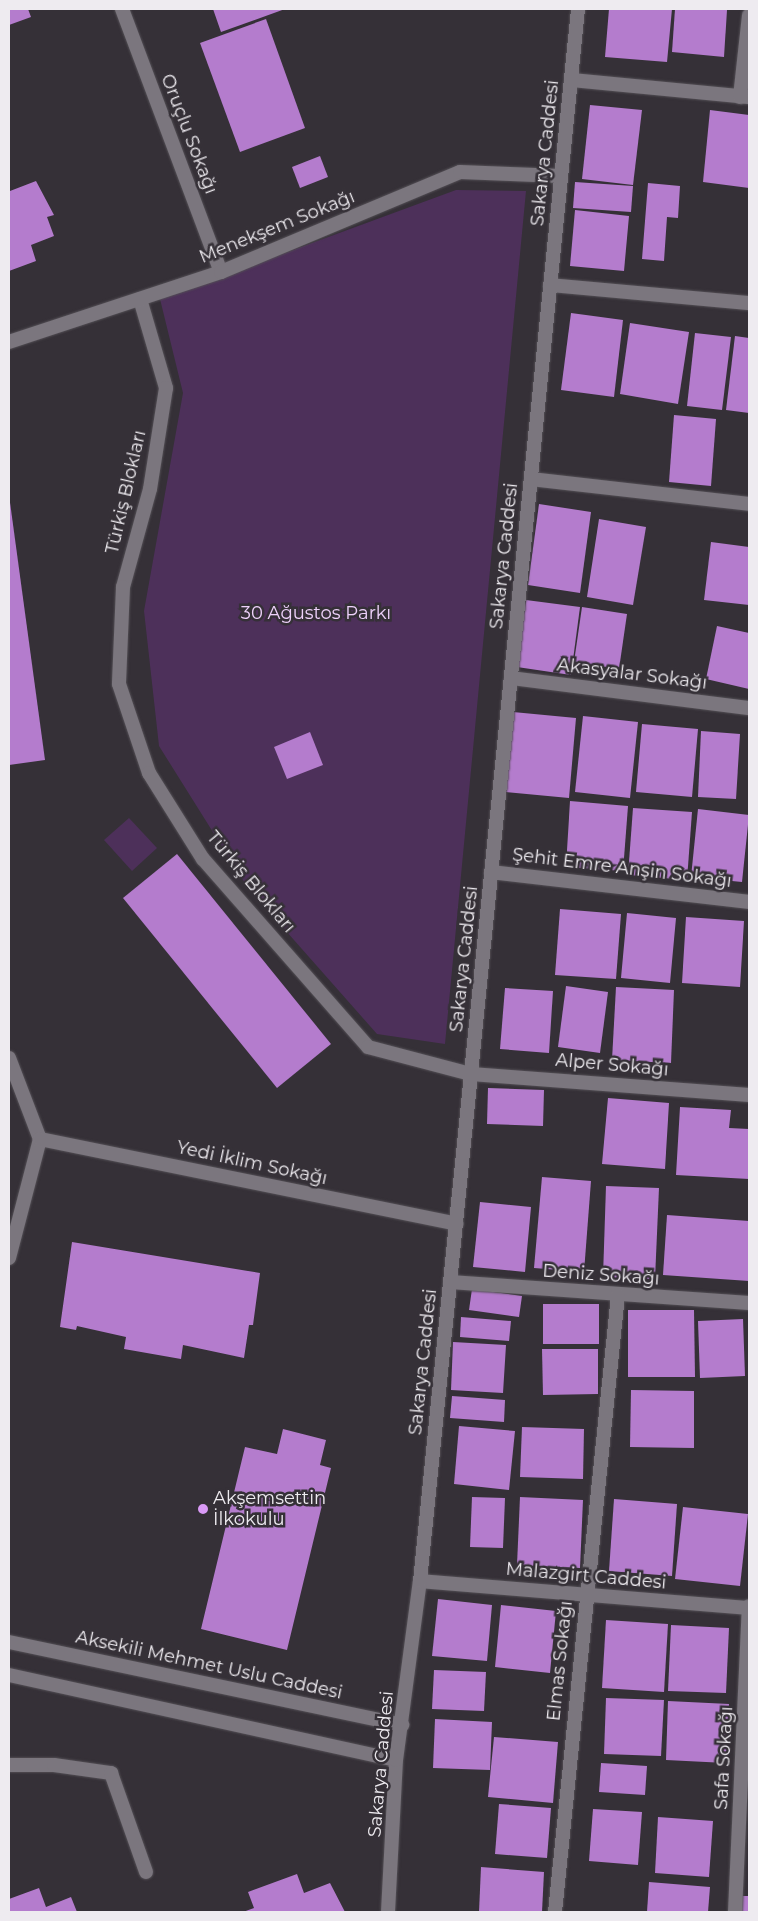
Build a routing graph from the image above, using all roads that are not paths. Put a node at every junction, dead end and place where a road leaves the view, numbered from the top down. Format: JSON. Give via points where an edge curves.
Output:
{"nodes":[{"id":1,"x":122,"y":9,"type":"edge"},
{"id":2,"x":578,"y":9,"type":"edge"},
{"id":3,"x":749,"y":15,"type":"edge"},
{"id":4,"x":571,"y":80,"type":"junction"},
{"id":5,"x":745,"y":97,"type":"edge"},
{"id":6,"x":561,"y":176,"type":"junction"},
{"id":7,"x":221,"y":272,"type":"junction"},
{"id":8,"x":550,"y":285,"type":"junction"},
{"id":9,"x":140,"y":299,"type":"junction"},
{"id":10,"x":749,"y":303,"type":"edge"},
{"id":11,"x":9,"y":342,"type":"edge"},
{"id":12,"x":531,"y":480,"type":"junction"},
{"id":13,"x":749,"y":504,"type":"edge"},
{"id":14,"x":511,"y":678,"type":"junction"},
{"id":15,"x":749,"y":708,"type":"edge"},
{"id":16,"x":491,"y":872,"type":"junction"},
{"id":17,"x":749,"y":902,"type":"edge"},
{"id":18,"x":9,"y":1058,"type":"edge"},
{"id":19,"x":471,"y":1074,"type":"junction"},
{"id":20,"x":749,"y":1095,"type":"edge"},
{"id":21,"x":40,"y":1139,"type":"junction"},
{"id":22,"x":456,"y":1224,"type":"junction"},
{"id":23,"x":9,"y":1258,"type":"edge"},
{"id":24,"x":450,"y":1282,"type":"junction"},
{"id":25,"x":618,"y":1295,"type":"junction"},
{"id":26,"x":749,"y":1303,"type":"edge"},
{"id":27,"x":420,"y":1581,"type":"junction"},
{"id":28,"x":585,"y":1594,"type":"junction"},
{"id":29,"x":749,"y":1608,"type":"edge"},
{"id":30,"x":9,"y":1642,"type":"edge"},
{"id":31,"x":9,"y":1675,"type":"edge"},
{"id":32,"x":402,"y":1725,"type":"junction"},
{"id":33,"x":396,"y":1760,"type":"junction"},
{"id":34,"x":9,"y":1765,"type":"edge"},
{"id":35,"x":146,"y":1872,"type":"dead end"},
{"id":36,"x":388,"y":1912,"type":"edge"},
{"id":37,"x":555,"y":1912,"type":"edge"},
{"id":38,"x":736,"y":1912,"type":"edge"}],
"edges":[{"from":1,"to":7,"type":"street","name":"Oruçlu Sokağı"},
{"from":2,"to":4,"type":"street","name":"Sakarya Caddesi"},
{"from":3,"to":5,"type":"street"},
{"from":4,"to":5,"type":"street"},
{"from":4,"to":6,"type":"street","name":"Sakarya Caddesi"},
{"from":6,"to":7,"type":"street","name":"Menekşem Sokağı","via":[[460,172]]},
{"from":6,"to":8,"type":"street","name":"Sakarya Caddesi"},
{"from":7,"to":9,"type":"street","name":"Menekşem Sokağı"},
{"from":8,"to":10,"type":"street"},
{"from":8,"to":12,"type":"street","name":"Sakarya Caddesi"},
{"from":9,"to":11,"type":"street","name":"Menekşem Sokağı"},
{"from":9,"to":19,"type":"street","name":"Türkiş Blokları","via":[[166,388],[150,490],[123,587],[119,684],[149,773],[203,859],[368,1047]]},
{"from":12,"to":13,"type":"street"},
{"from":12,"to":14,"type":"street","name":"Sakarya Caddesi"},
{"from":14,"to":15,"type":"street","name":"Akasyalar Sokağı"},
{"from":14,"to":16,"type":"street","name":"Sakarya Caddesi"},
{"from":16,"to":17,"type":"street","name":"Şehit Emre Anşin Sokağı"},
{"from":16,"to":19,"type":"street","name":"Sakarya Caddesi"},
{"from":18,"to":21,"type":"street"},
{"from":19,"to":20,"type":"street","name":"Alper Sokağı"},
{"from":19,"to":22,"type":"street","name":"Sakarya Caddesi"},
{"from":21,"to":22,"type":"street","name":"Yedi İklim Sokağı"},
{"from":21,"to":23,"type":"street"},
{"from":22,"to":24,"type":"street","name":"Sakarya Caddesi"},
{"from":24,"to":25,"type":"street","name":"Deniz Sokağı"},
{"from":24,"to":27,"type":"street","name":"Sakarya Caddesi"},
{"from":25,"to":26,"type":"street","name":"Deniz Sokağı"},
{"from":25,"to":28,"type":"street","name":"Elmas Sokağı"},
{"from":27,"to":28,"type":"street","name":"Malazgirt Caddesi"},
{"from":27,"to":32,"type":"street","name":"Sakarya Caddesi"},
{"from":28,"to":29,"type":"street","name":"Malazgirt Caddesi"},
{"from":28,"to":37,"type":"street","name":"Elmas Sokağı"},
{"from":29,"to":38,"type":"street","name":"Safa Sokağı"},
{"from":30,"to":32,"type":"street","name":"Aksekili Mehmet Uslu Caddesi"},
{"from":31,"to":33,"type":"street"},
{"from":32,"to":33,"type":"street","name":"Sakarya Caddesi"},
{"from":33,"to":36,"type":"street","name":"Sakarya Caddesi"},
{"from":34,"to":35,"type":"street","via":[[54,1765],[111,1773]]}]}
